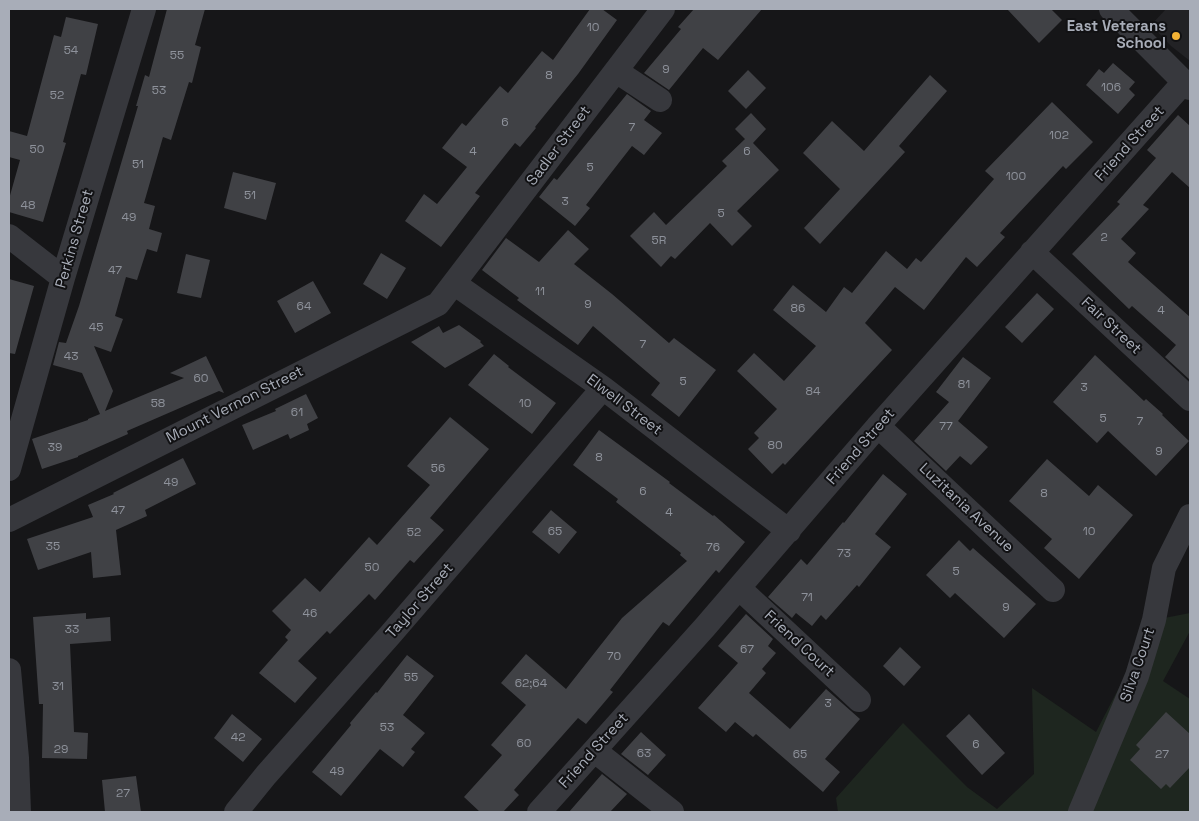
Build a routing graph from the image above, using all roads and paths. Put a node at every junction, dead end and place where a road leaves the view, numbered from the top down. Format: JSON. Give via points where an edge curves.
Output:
{"nodes":[{"id":1,"x":144,"y":9,"type":"edge"},
{"id":2,"x":663,"y":9,"type":"edge"},
{"id":3,"x":1111,"y":9,"type":"edge"},
{"id":4,"x":616,"y":71,"type":"junction"},
{"id":5,"x":1187,"y":85,"type":"edge"},
{"id":6,"x":660,"y":100,"type":"dead end"},
{"id":7,"x":9,"y":236,"type":"edge"},
{"id":8,"x":1032,"y":252,"type":"junction"},
{"id":9,"x":63,"y":278,"type":"junction"},
{"id":10,"x":455,"y":284,"type":"junction"},
{"id":11,"x":603,"y":388,"type":"junction"},
{"id":12,"x":1190,"y":399,"type":"edge"},
{"id":13,"x":878,"y":426,"type":"junction"},
{"id":14,"x":9,"y":469,"type":"edge"},
{"id":15,"x":1190,"y":516,"type":"edge"},
{"id":16,"x":9,"y":520,"type":"edge"},
{"id":17,"x":789,"y":530,"type":"junction"},
{"id":18,"x":739,"y":588,"type":"junction"},
{"id":19,"x":1053,"y":590,"type":"dead end"},
{"id":20,"x":9,"y":670,"type":"edge"},
{"id":21,"x":859,"y":700,"type":"dead end"},
{"id":22,"x":595,"y":751,"type":"junction"},
{"id":23,"x":19,"y":812,"type":"edge"},
{"id":24,"x":236,"y":812,"type":"edge"},
{"id":25,"x":539,"y":812,"type":"edge"},
{"id":26,"x":672,"y":812,"type":"edge"},
{"id":27,"x":1080,"y":812,"type":"edge"}],
"edges":[{"from":1,"to":9,"type":"street","name":"Perkins Street"},
{"from":2,"to":4,"type":"street","name":"Sadler Street"},
{"from":3,"to":5,"type":"street"},
{"from":4,"to":6,"type":"street"},
{"from":4,"to":10,"type":"street","name":"Sadler Street"},
{"from":5,"to":8,"type":"street","name":"Friend Street"},
{"from":7,"to":9,"type":"street"},
{"from":8,"to":12,"type":"street","name":"Fair Street"},
{"from":8,"to":13,"type":"street","name":"Friend Street"},
{"from":9,"to":14,"type":"street","name":"Perkins Street"},
{"from":10,"to":11,"type":"street","name":"Elwell Street"},
{"from":10,"to":16,"type":"street","name":"Mount Vernon Street","via":[[438,304]]},
{"from":11,"to":17,"type":"street","name":"Elwell Street"},
{"from":11,"to":24,"type":"street","name":"Taylor Street"},
{"from":13,"to":17,"type":"street","name":"Friend Street"},
{"from":13,"to":19,"type":"street","name":"Luzitania Avenue"},
{"from":15,"to":27,"type":"street","name":"Silva Court","via":[[1164,568],[1154,620],[1137,676]]},
{"from":17,"to":18,"type":"street","name":"Friend Street"},
{"from":18,"to":21,"type":"street","name":"Friend Court"},
{"from":18,"to":22,"type":"street","name":"Friend Street"},
{"from":20,"to":23,"type":"street"},
{"from":22,"to":25,"type":"street","name":"Friend Street"},
{"from":22,"to":26,"type":"street"}]}
